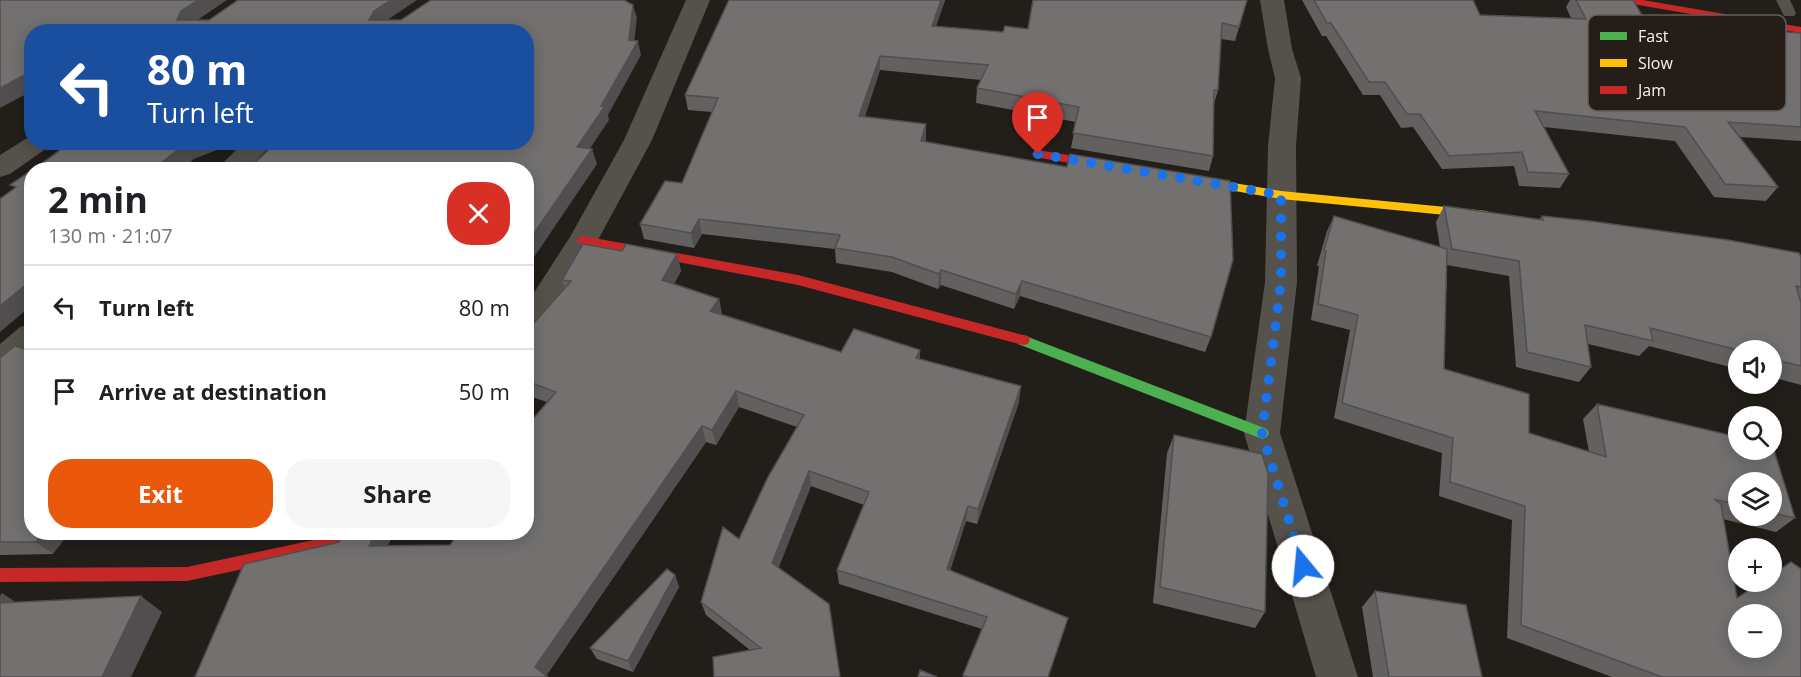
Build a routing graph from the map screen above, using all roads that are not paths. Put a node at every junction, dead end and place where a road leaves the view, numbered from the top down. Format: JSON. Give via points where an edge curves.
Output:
{"nodes":[{"id":1,"x":698,"y":0,"type":"edge"},
{"id":2,"x":1272,"y":0,"type":"edge"},
{"id":3,"x":1627,"y":0,"type":"edge"},
{"id":4,"x":1767,"y":9,"type":"dead end"},
{"id":5,"x":1791,"y":10,"type":"edge"},
{"id":6,"x":1714,"y":15,"type":"edge"},
{"id":7,"x":1786,"y":27,"type":"edge"},
{"id":8,"x":1801,"y":30,"type":"edge"},
{"id":9,"x":26,"y":150,"type":"edge"},
{"id":10,"x":252,"y":150,"type":"edge"},
{"id":11,"x":1038,"y":154,"type":"dead end"},
{"id":12,"x":239,"y":162,"type":"edge"},
{"id":13,"x":0,"y":168,"type":"edge"},
{"id":14,"x":1130,"y":169,"type":"edge"},
{"id":15,"x":1177,"y":177,"type":"edge"},
{"id":16,"x":1281,"y":195,"type":"junction"},
{"id":17,"x":1496,"y":216,"type":"edge"},
{"id":18,"x":583,"y":240,"type":"junction"},
{"id":19,"x":534,"y":320,"type":"edge"},
{"id":20,"x":24,"y":343,"type":"edge"},
{"id":21,"x":0,"y":363,"type":"edge"},
{"id":22,"x":1262,"y":433,"type":"junction"},
{"id":23,"x":337,"y":542,"type":"edge"},
{"id":24,"x":0,"y":575,"type":"edge"},
{"id":25,"x":1337,"y":677,"type":"edge"}],
"edges":[{"from":1,"to":18,"type":"street","via":[[638,140]]},
{"from":2,"to":16,"type":"street","via":[[1288,78]]},
{"from":3,"to":6,"type":"street"},
{"from":4,"to":5,"type":"street"},
{"from":7,"to":8,"type":"street"},
{"from":9,"to":13,"type":"street"},
{"from":10,"to":12,"type":"street"},
{"from":11,"to":14,"type":"street"},
{"from":15,"to":16,"type":"street"},
{"from":16,"to":17,"type":"street"},
{"from":16,"to":22,"type":"street","via":[[1281,282]]},
{"from":18,"to":19,"type":"street"},
{"from":18,"to":22,"type":"street","via":[[798,280],[1022,340]]},
{"from":20,"to":21,"type":"street"},
{"from":22,"to":25,"type":"street"},
{"from":23,"to":24,"type":"street","via":[[188,574]]}]}
